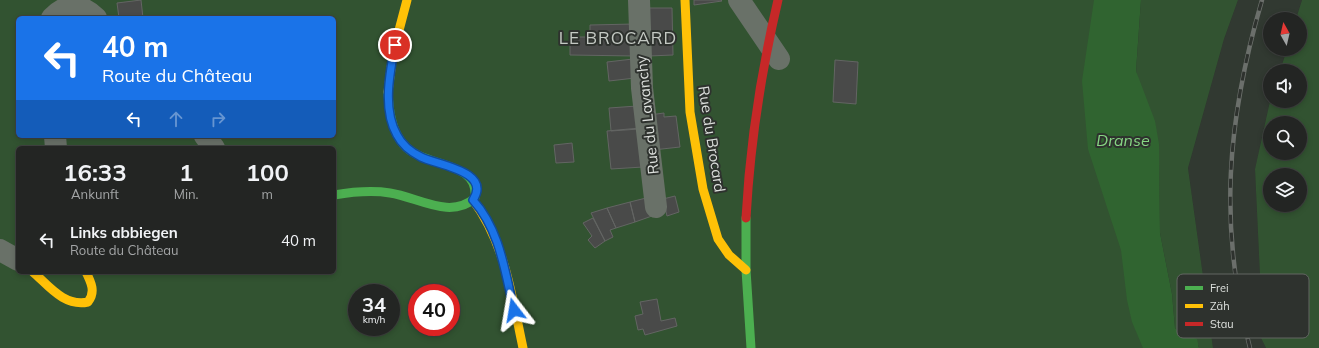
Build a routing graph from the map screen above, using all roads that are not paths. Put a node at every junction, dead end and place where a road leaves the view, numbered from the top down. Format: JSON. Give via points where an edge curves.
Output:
{"nodes":[{"id":1,"x":407,"y":0,"type":"edge"},
{"id":2,"x":639,"y":0,"type":"edge"},
{"id":3,"x":685,"y":0,"type":"edge"},
{"id":4,"x":739,"y":0,"type":"edge"},
{"id":5,"x":778,"y":0,"type":"edge"},
{"id":6,"x":54,"y":16,"type":"edge"},
{"id":7,"x":94,"y":16,"type":"edge"},
{"id":8,"x":779,"y":59,"type":"dead end"},
{"id":9,"x":336,"y":195,"type":"edge"},
{"id":10,"x":473,"y":200,"type":"junction"},
{"id":11,"x":656,"y":207,"type":"dead end"},
{"id":12,"x":0,"y":250,"type":"edge"},
{"id":13,"x":16,"y":259,"type":"edge"},
{"id":14,"x":746,"y":270,"type":"junction"},
{"id":15,"x":35,"y":274,"type":"edge"},
{"id":16,"x":87,"y":274,"type":"edge"},
{"id":17,"x":523,"y":348,"type":"edge"},
{"id":18,"x":751,"y":348,"type":"edge"}],
"edges":[{"from":1,"to":10,"type":"street","via":[[391,67],[391,121],[400,140],[412,152],[470,176],[476,188]]},
{"from":2,"to":11,"type":"street","name":"Rue du Lavanchy","via":[[642,88]]},
{"from":3,"to":14,"type":"street","name":"Rue du Brocard","via":[[690,112],[703,189],[718,239],[729,255]]},
{"from":4,"to":8,"type":"street"},
{"from":5,"to":14,"type":"street","bridge":true,"via":[[756,104],[748,175]]},
{"from":6,"to":7,"type":"street","via":[[62,9],[73,6],[87,10]]},
{"from":9,"to":10,"type":"street","via":[[374,192],[406,196],[444,207],[459,207]]},
{"from":10,"to":17,"type":"street","via":[[489,223],[498,245]]},
{"from":12,"to":13,"type":"street"},
{"from":14,"to":18,"type":"street"},
{"from":15,"to":16,"type":"street","via":[[62,298],[78,304],[88,302],[93,294],[93,286]]}]}
